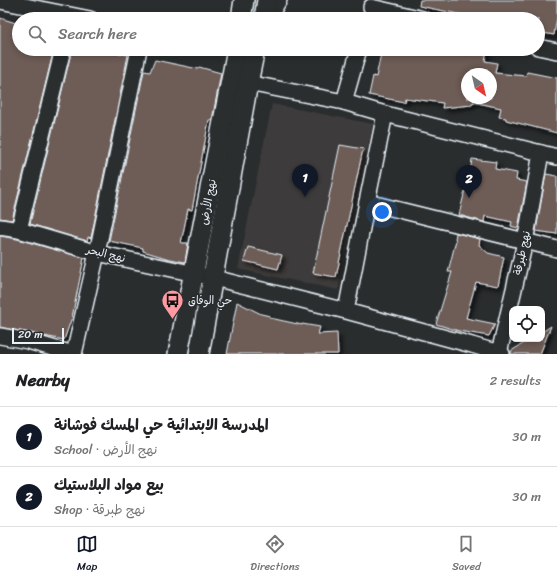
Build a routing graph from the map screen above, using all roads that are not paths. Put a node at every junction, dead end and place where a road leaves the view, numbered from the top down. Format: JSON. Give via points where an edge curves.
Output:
{"nodes":[{"id":1,"x":244,"y":0,"type":"edge"},
{"id":2,"x":267,"y":0,"type":"edge"},
{"id":3,"x":279,"y":0,"type":"edge"},
{"id":4,"x":0,"y":1,"type":"edge"},
{"id":5,"x":370,"y":9,"type":"edge"},
{"id":6,"x":49,"y":12,"type":"edge"},
{"id":7,"x":242,"y":12,"type":"edge"},
{"id":8,"x":265,"y":12,"type":"edge"},
{"id":9,"x":272,"y":12,"type":"edge"},
{"id":10,"x":386,"y":12,"type":"edge"},
{"id":11,"x":545,"y":48,"type":"edge"},
{"id":12,"x":557,"y":51,"type":"edge"},
{"id":13,"x":61,"y":56,"type":"edge"},
{"id":14,"x":138,"y":56,"type":"edge"},
{"id":15,"x":236,"y":56,"type":"edge"},
{"id":16,"x":254,"y":56,"type":"edge"},
{"id":17,"x":357,"y":56,"type":"edge"},
{"id":18,"x":248,"y":83,"type":"junction"},
{"id":19,"x":344,"y":102,"type":"junction"},
{"id":20,"x":385,"y":114,"type":"junction"},
{"id":21,"x":541,"y":153,"type":"junction"},
{"id":22,"x":557,"y":157,"type":"edge"},
{"id":23,"x":366,"y":202,"type":"junction"},
{"id":24,"x":0,"y":227,"type":"edge"},
{"id":25,"x":19,"y":230,"type":"junction"},
{"id":26,"x":525,"y":242,"type":"junction"},
{"id":27,"x":557,"y":249,"type":"edge"},
{"id":28,"x":97,"y":253,"type":"junction"},
{"id":29,"x":194,"y":274,"type":"junction"},
{"id":30,"x":214,"y":278,"type":"junction"},
{"id":31,"x":346,"y":311,"type":"junction"},
{"id":32,"x":0,"y":336,"type":"edge"},
{"id":33,"x":500,"y":353,"type":"edge"},
{"id":34,"x":74,"y":354,"type":"edge"},
{"id":35,"x":178,"y":354,"type":"edge"},
{"id":36,"x":200,"y":354,"type":"edge"}],
"edges":[{"from":1,"to":7,"type":"street"},
{"from":2,"to":8,"type":"street"},
{"from":3,"to":9,"type":"street"},
{"from":4,"to":6,"type":"street"},
{"from":5,"to":10,"type":"street"},
{"from":11,"to":12,"type":"street"},
{"from":13,"to":25,"type":"street"},
{"from":14,"to":28,"type":"street"},
{"from":15,"to":29,"type":"street","name":"نهج الأرض"},
{"from":16,"to":18,"type":"street","name":"نهج الأرض"},
{"from":17,"to":19,"type":"street"},
{"from":18,"to":19,"type":"street"},
{"from":18,"to":30,"type":"street","name":"نهج الأرض"},
{"from":19,"to":20,"type":"street"},
{"from":20,"to":21,"type":"street"},
{"from":20,"to":23,"type":"street"},
{"from":21,"to":22,"type":"street"},
{"from":21,"to":26,"type":"street","name":"نهج طبرقة"},
{"from":23,"to":26,"type":"street"},
{"from":23,"to":31,"type":"street"},
{"from":24,"to":25,"type":"street","name":"نهج البحر"},
{"from":25,"to":28,"type":"street","name":"نهج البحر"},
{"from":26,"to":27,"type":"street"},
{"from":26,"to":33,"type":"street","name":"نهج طبرقة"},
{"from":28,"to":29,"type":"street","name":"نهج البحر"},
{"from":28,"to":34,"type":"street"},
{"from":29,"to":30,"type":"street","name":"نهج البحر"},
{"from":29,"to":35,"type":"street","name":"نهج الأرض"},
{"from":30,"to":31,"type":"street","name":"نهج البحر"},
{"from":30,"to":36,"type":"street","name":"نهج الأرض"},
{"from":31,"to":33,"type":"street","name":"نهج البحر"},
{"from":32,"to":34,"type":"street"}]}
